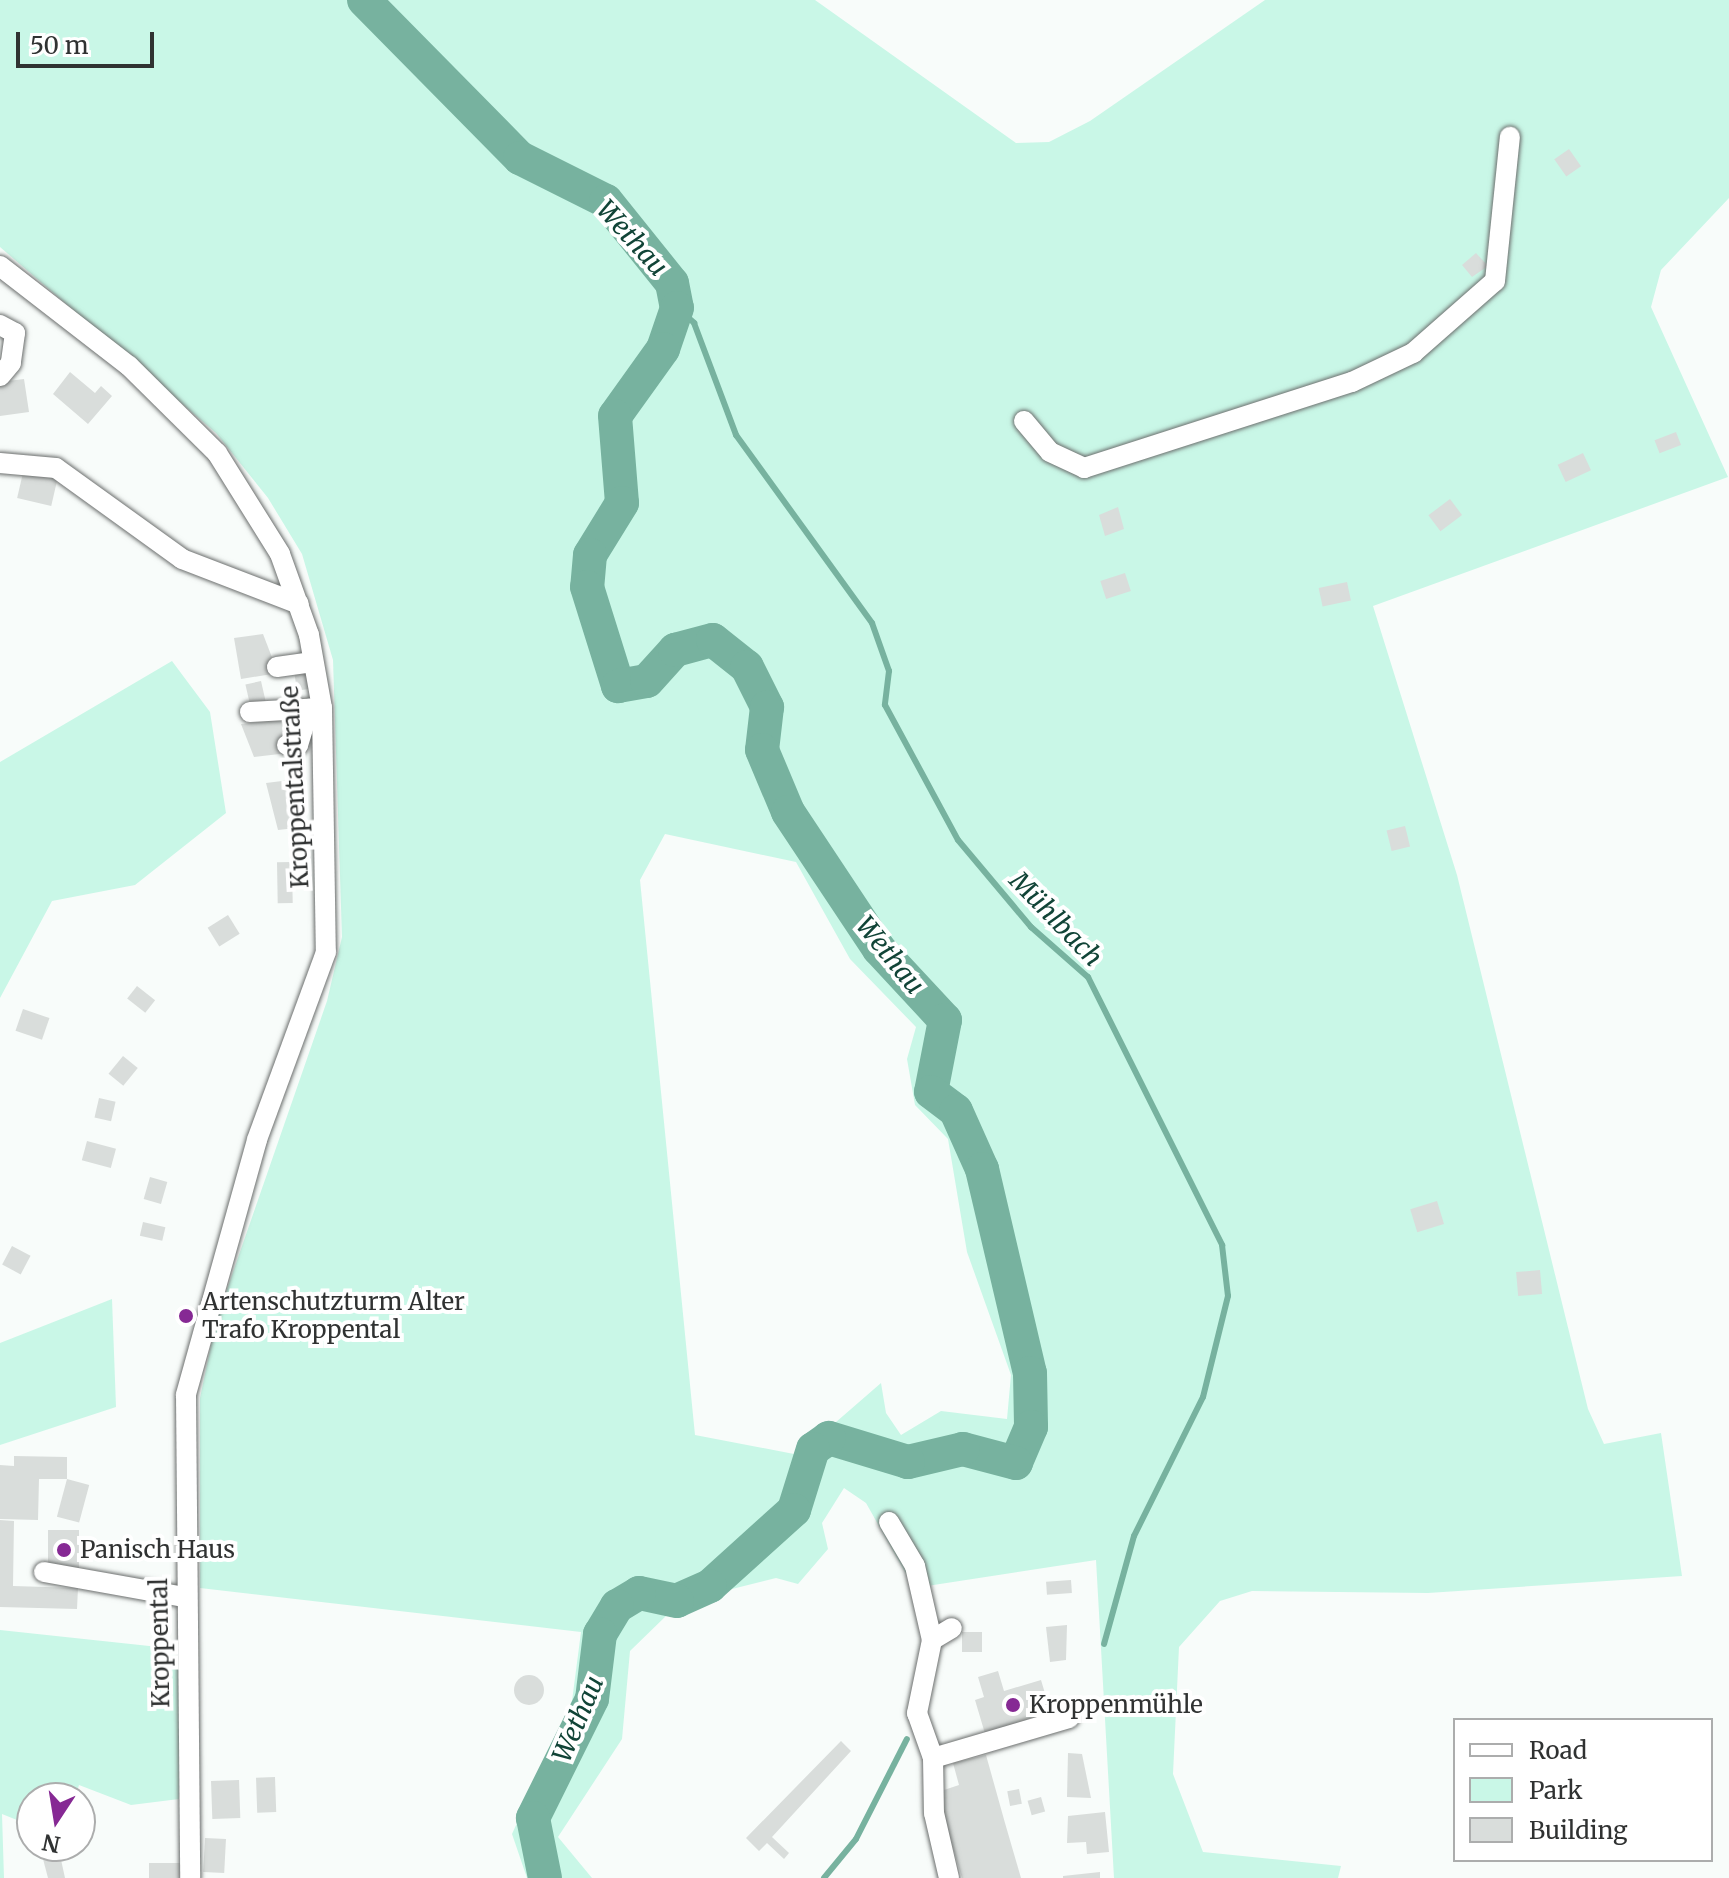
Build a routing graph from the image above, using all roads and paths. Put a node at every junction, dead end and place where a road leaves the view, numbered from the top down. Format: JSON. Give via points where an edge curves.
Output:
{"nodes":[{"id":1,"x":1510,"y":137,"type":"dead end"},
{"id":2,"x":0,"y":266,"type":"edge"},
{"id":3,"x":30,"y":295,"type":"junction"},
{"id":4,"x":6,"y":326,"type":"edge"},
{"id":5,"x":0,"y":376,"type":"edge"},
{"id":6,"x":1024,"y":421,"type":"dead end"},
{"id":7,"x":0,"y":463,"type":"edge"},
{"id":8,"x":299,"y":604,"type":"junction"},
{"id":9,"x":313,"y":662,"type":"junction"},
{"id":10,"x":277,"y":667,"type":"dead end"},
{"id":11,"x":315,"y":709,"type":"junction"},
{"id":12,"x":250,"y":712,"type":"dead end"},
{"id":13,"x":287,"y":745,"type":"dead end"},
{"id":14,"x":190,"y":1359,"type":"joint"},
{"id":15,"x":889,"y":1522,"type":"dead end"},
{"id":16,"x":44,"y":1572,"type":"dead end"},
{"id":17,"x":185,"y":1597,"type":"junction"},
{"id":18,"x":952,"y":1628,"type":"dead end"},
{"id":19,"x":932,"y":1640,"type":"junction"},
{"id":20,"x":1069,"y":1718,"type":"dead end"},
{"id":21,"x":933,"y":1758,"type":"junction"},
{"id":22,"x":190,"y":1878,"type":"edge"},
{"id":23,"x":949,"y":1878,"type":"edge"}],
"edges":[{"from":1,"to":6,"type":"street","via":[[1495,281],[1413,353],[1352,382],[1084,468],[1050,452]]},
{"from":2,"to":3,"type":"street","name":"Kroppentalstraße"},
{"from":3,"to":4,"type":"street"},
{"from":3,"to":8,"type":"street","name":"Kroppentalstraße","via":[[129,366],[217,453],[257,509]]},
{"from":4,"to":5,"type":"street","via":[[11,363]]},
{"from":7,"to":8,"type":"street","via":[[56,468],[182,559]]},
{"from":8,"to":9,"type":"street","name":"Kroppentalstraße"},
{"from":9,"to":10,"type":"street"},
{"from":9,"to":11,"type":"street","name":"Kroppentalstraße"},
{"from":11,"to":12,"type":"street"},
{"from":11,"to":13,"type":"street","via":[[298,745]]},
{"from":11,"to":14,"type":"street","name":"Kroppentalstraße","via":[[326,952],[257,1140]]},
{"from":14,"to":17,"type":"street","name":"Kroppental"},
{"from":15,"to":19,"type":"street","via":[[915,1566]]},
{"from":16,"to":17,"type":"street"},
{"from":17,"to":22,"type":"street","name":"Kroppental"},
{"from":18,"to":19,"type":"street"},
{"from":19,"to":21,"type":"street","via":[[917,1713]]},
{"from":20,"to":21,"type":"street"},
{"from":21,"to":23,"type":"street","via":[[934,1813]]}]}
